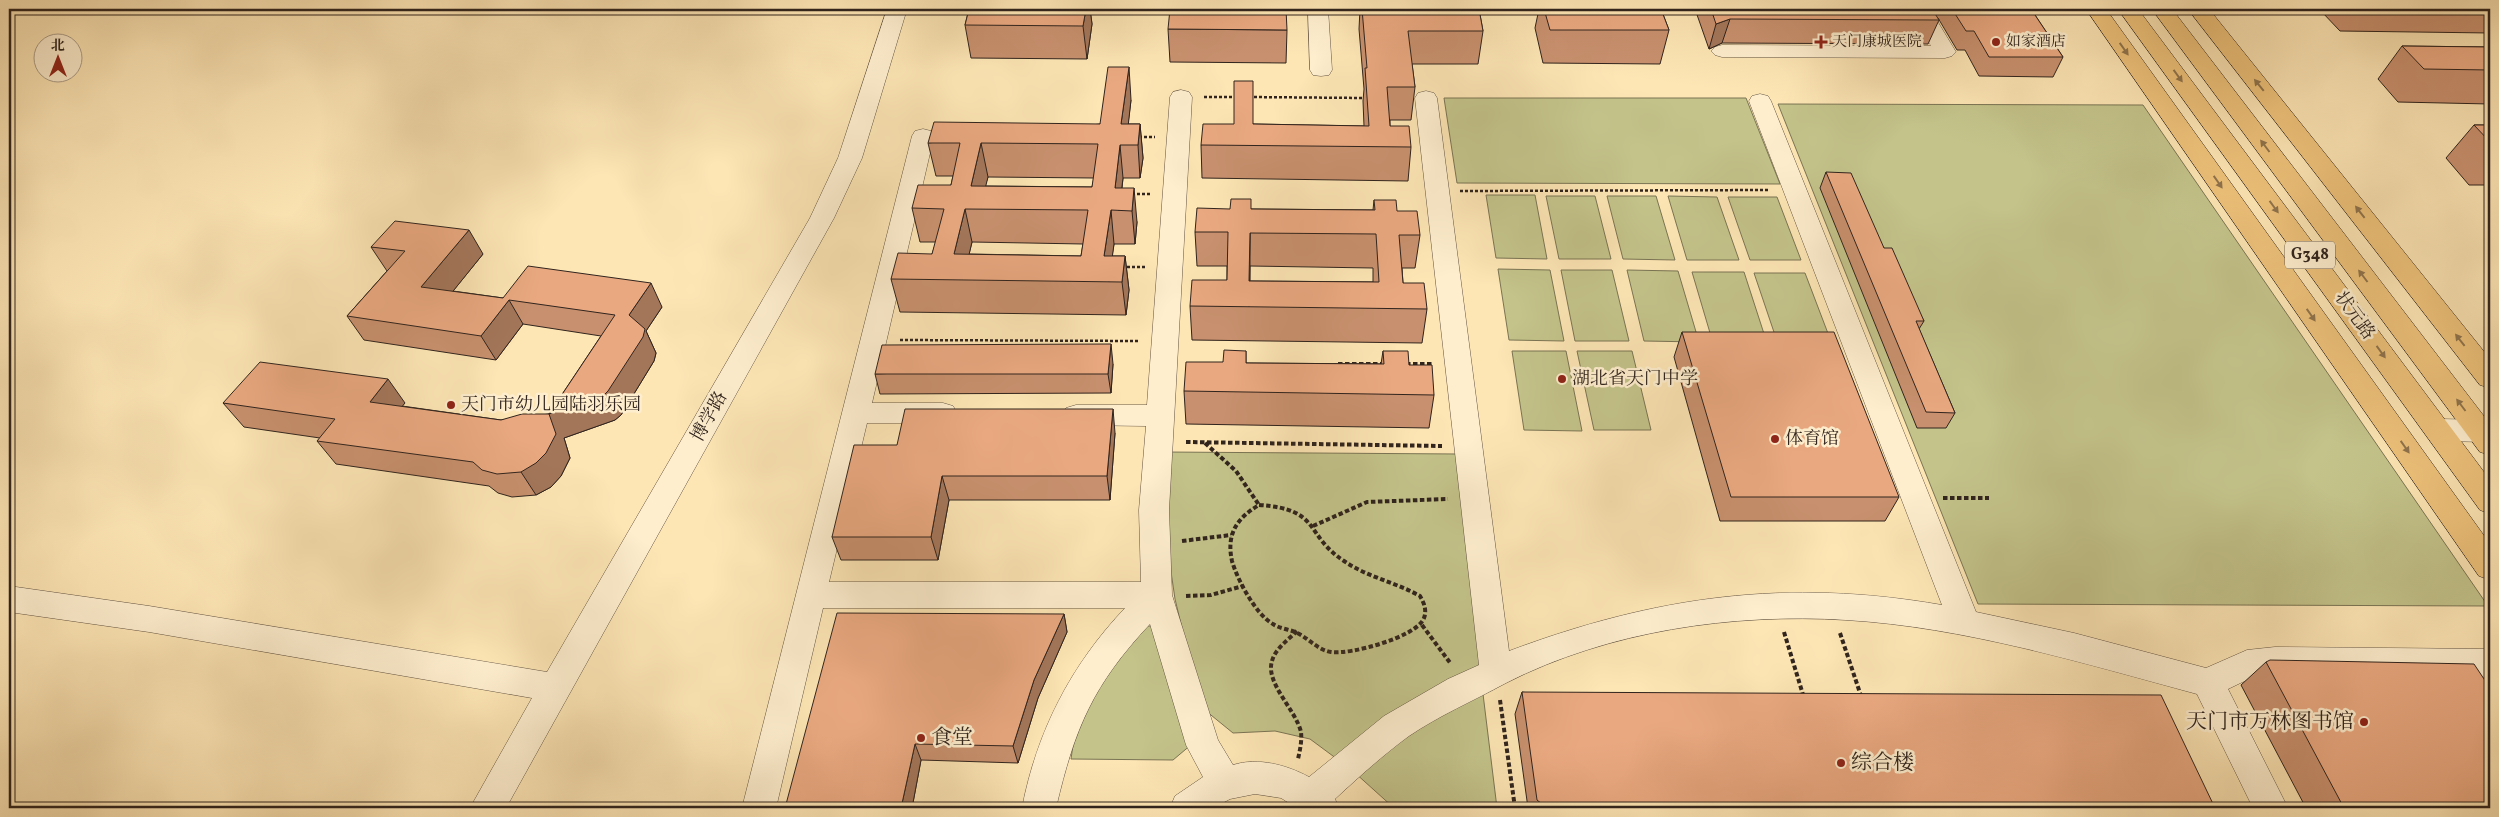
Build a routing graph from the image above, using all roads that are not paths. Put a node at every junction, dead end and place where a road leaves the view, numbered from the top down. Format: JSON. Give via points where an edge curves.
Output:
{"nodes":[{"id":1,"x":897,"y":9,"type":"edge"},
{"id":2,"x":1318,"y":9,"type":"edge"},
{"id":3,"x":1920,"y":9,"type":"edge"},
{"id":4,"x":2096,"y":9,"type":"edge"},
{"id":5,"x":2128,"y":9,"type":"edge"},
{"id":6,"x":2162,"y":9,"type":"edge"},
{"id":7,"x":2198,"y":9,"type":"edge"},
{"id":8,"x":1722,"y":51,"type":"dead end"},
{"id":9,"x":1321,"y":70,"type":"dead end"},
{"id":10,"x":1181,"y":97,"type":"road end"},
{"id":11,"x":1426,"y":98,"type":"dead end"},
{"id":12,"x":1760,"y":101,"type":"dead end"},
{"id":13,"x":923,"y":136,"type":"dead end"},
{"id":14,"x":2490,"y":378,"type":"edge"},
{"id":15,"x":856,"y":413,"type":"junction"},
{"id":16,"x":963,"y":414,"type":"edge"},
{"id":17,"x":1052,"y":414,"type":"edge"},
{"id":18,"x":1158,"y":429,"type":"junction"},
{"id":19,"x":2439,"y":430,"type":"junction"},
{"id":20,"x":2487,"y":436,"type":"edge"},
{"id":21,"x":2490,"y":502,"type":"edge"},
{"id":22,"x":2490,"y":567,"type":"edge"},
{"id":23,"x":811,"y":595,"type":"junction"},
{"id":24,"x":1158,"y":595,"type":"junction"},
{"id":25,"x":9,"y":599,"type":"edge"},
{"id":26,"x":1965,"y":624,"type":"junction"},
{"id":27,"x":2490,"y":662,"type":"edge"},
{"id":28,"x":1496,"y":673,"type":"junction"},
{"id":29,"x":2208,"y":684,"type":"junction"},
{"id":30,"x":557,"y":688,"type":"junction"},
{"id":31,"x":1224,"y":782,"type":"junction"},
{"id":32,"x":1309,"y":797,"type":"edge"},
{"id":33,"x":487,"y":808,"type":"edge"},
{"id":34,"x":760,"y":808,"type":"edge"},
{"id":35,"x":1039,"y":808,"type":"edge"},
{"id":36,"x":1187,"y":808,"type":"edge"},
{"id":37,"x":2271,"y":808,"type":"edge"}],
"edges":[{"from":1,"to":30,"type":"street","name":"博学路","via":[[850,158],[822,218]]},
{"from":2,"to":9,"type":"street"},
{"from":3,"to":8,"type":"street","via":[[1945,52]]},
{"from":4,"to":22,"type":"highway","one_way":true},
{"from":5,"to":19,"type":"highway","name":"状元路","number":"G348","one_way":true},
{"from":20,"to":6,"type":"highway","name":"状元路","number":"G348","one_way":true},
{"from":14,"to":7,"type":"highway","one_way":true},
{"from":10,"to":18,"type":"street"},
{"from":11,"to":28,"type":"street"},
{"from":12,"to":26,"type":"street"},
{"from":13,"to":15,"type":"street"},
{"from":15,"to":16,"type":"street"},
{"from":15,"to":23,"type":"street"},
{"from":17,"to":18,"type":"street"},
{"from":18,"to":24,"type":"street","via":[[1154,542]]},
{"from":19,"to":20,"type":"street"},
{"from":19,"to":21,"type":"highway","name":"状元路","number":"G348"},
{"from":23,"to":24,"type":"street"},
{"from":23,"to":34,"type":"street"},
{"from":24,"to":31,"type":"street","via":[[1203,745]]},
{"from":24,"to":35,"type":"street","via":[[1092,670],[1056,746]]},
{"from":25,"to":30,"type":"street","via":[[149,619]]},
{"from":26,"to":28,"type":"street","via":[[1831,606],[1702,611],[1580,638]]},
{"from":26,"to":29,"type":"street","via":[[2069,646]]},
{"from":27,"to":29,"type":"street","via":[[2275,661],[2247,664]]},
{"from":28,"to":32,"type":"street","via":[[1407,720]]},
{"from":29,"to":37,"type":"street"},
{"from":30,"to":33,"type":"street","name":"博学路"},
{"from":31,"to":32,"type":"street","via":[[1270,778]]},
{"from":31,"to":36,"type":"street"}]}
